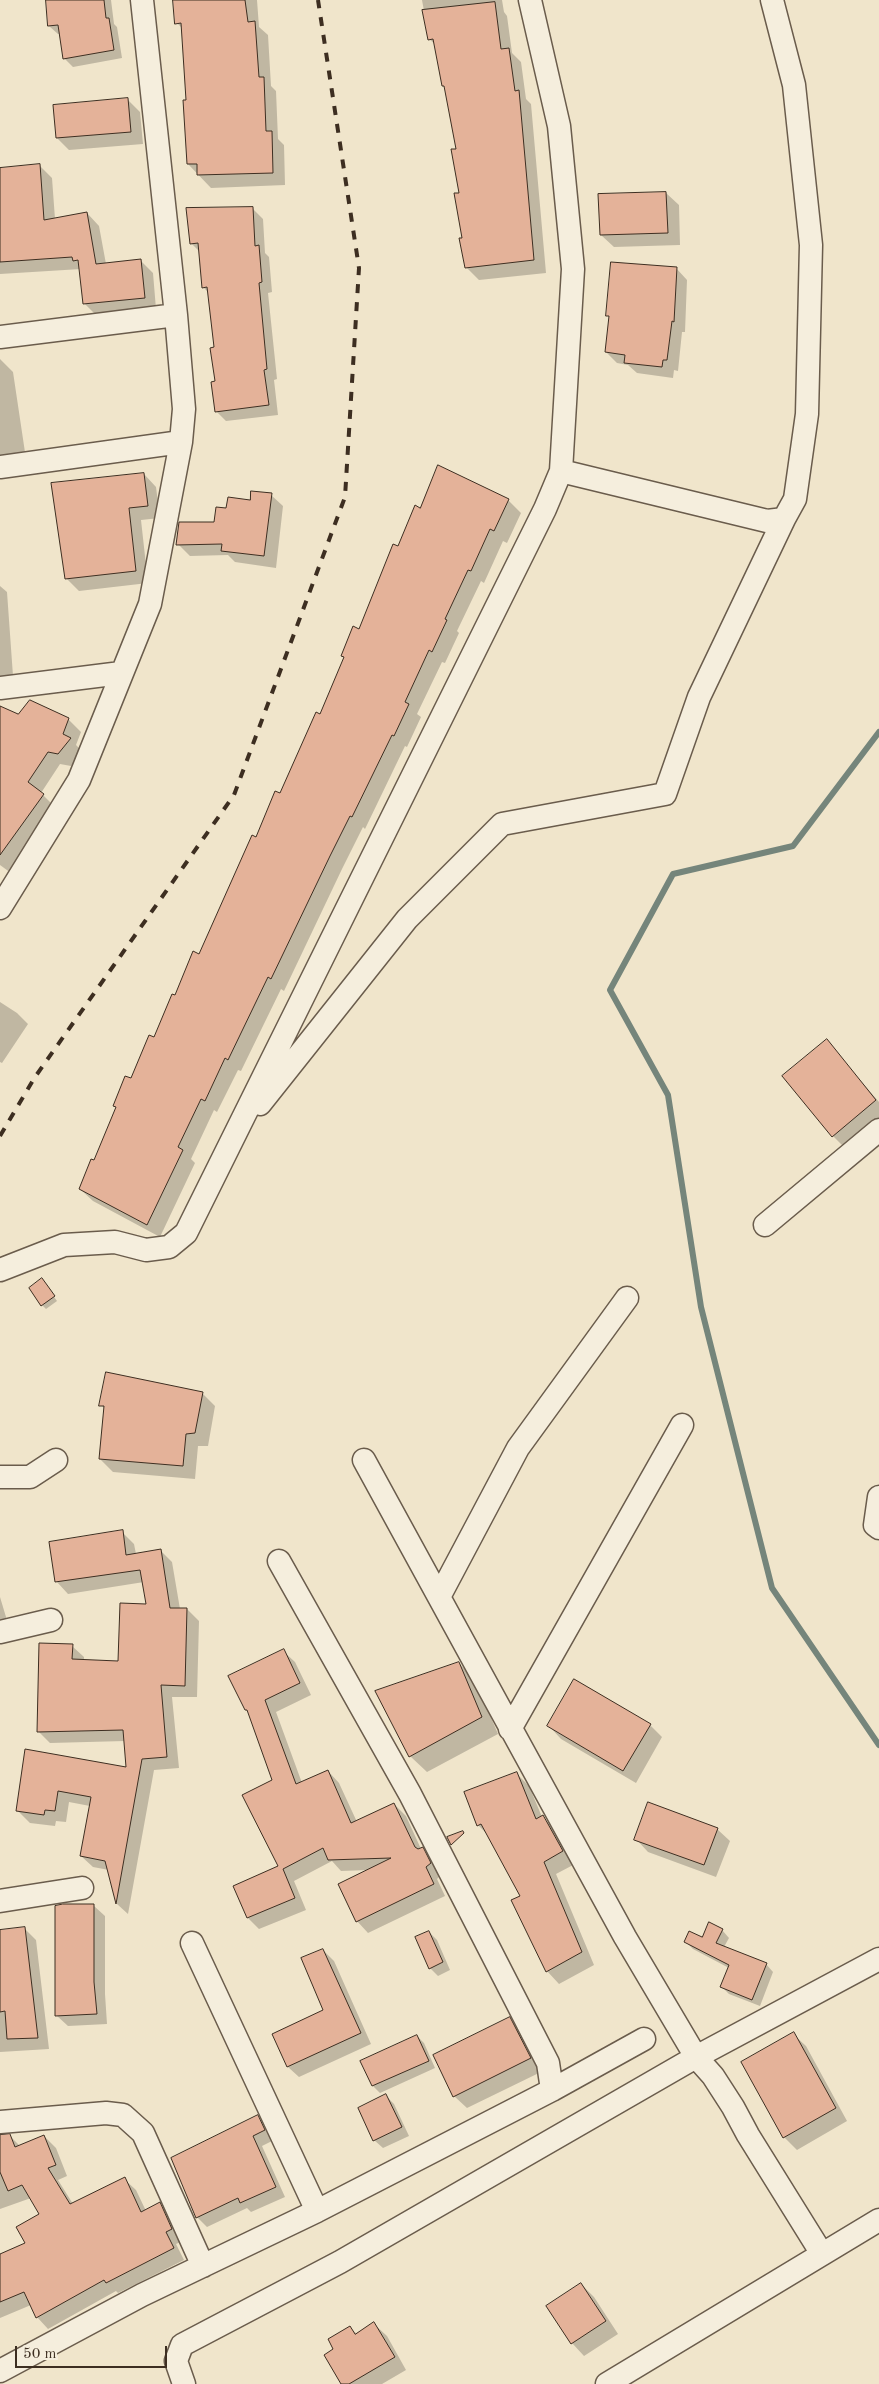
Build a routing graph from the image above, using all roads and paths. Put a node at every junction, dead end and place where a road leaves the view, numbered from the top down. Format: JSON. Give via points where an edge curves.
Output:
{"nodes":[{"id":1,"x":142,"y":0,"type":"edge"},
{"id":2,"x":530,"y":0,"type":"edge"},
{"id":3,"x":772,"y":0,"type":"edge"},
{"id":4,"x":176,"y":315,"type":"junction"},
{"id":5,"x":0,"y":337,"type":"edge"},
{"id":6,"x":181,"y":442,"type":"junction"},
{"id":7,"x":0,"y":467,"type":"edge"},
{"id":8,"x":561,"y":471,"type":"junction"},
{"id":9,"x":784,"y":519,"type":"junction"},
{"id":10,"x":121,"y":673,"type":"junction"},
{"id":11,"x":0,"y":688,"type":"edge"},
{"id":12,"x":0,"y":908,"type":"edge"},
{"id":13,"x":879,"y":1130,"type":"edge"},
{"id":14,"x":233,"y":1138,"type":"junction"},
{"id":15,"x":765,"y":1225,"type":"dead end"},
{"id":16,"x":0,"y":1270,"type":"edge"},
{"id":17,"x":627,"y":1298,"type":"dead end"},
{"id":18,"x":682,"y":1425,"type":"dead end"},
{"id":19,"x":56,"y":1460,"type":"dead end"},
{"id":20,"x":364,"y":1460,"type":"dead end"},
{"id":21,"x":0,"y":1477,"type":"edge"},
{"id":22,"x":879,"y":1497,"type":"edge"},
{"id":23,"x":879,"y":1528,"type":"edge"},
{"id":24,"x":280,"y":1560,"type":"dead end"},
{"id":25,"x":438,"y":1597,"type":"junction"},
{"id":26,"x":51,"y":1620,"type":"dead end"},
{"id":27,"x":0,"y":1632,"type":"edge"},
{"id":28,"x":510,"y":1729,"type":"junction"},
{"id":29,"x":82,"y":1888,"type":"dead end"},
{"id":30,"x":0,"y":1900,"type":"edge"},
{"id":31,"x":192,"y":1943,"type":"dead end"},
{"id":32,"x":879,"y":1959,"type":"edge"},
{"id":33,"x":644,"y":2038,"type":"dead end"},
{"id":34,"x":696,"y":2057,"type":"junction"},
{"id":35,"x":552,"y":2090,"type":"junction"},
{"id":36,"x":0,"y":2122,"type":"edge"},
{"id":37,"x":317,"y":2211,"type":"junction"},
{"id":38,"x":879,"y":2220,"type":"edge"},
{"id":39,"x":822,"y":2254,"type":"junction"},
{"id":40,"x":203,"y":2266,"type":"junction"},
{"id":41,"x":0,"y":2371,"type":"edge"},
{"id":42,"x":184,"y":2384,"type":"edge"},
{"id":43,"x":607,"y":2384,"type":"edge"}],
"edges":[{"from":1,"to":4,"type":"street"},
{"from":2,"to":8,"type":"street","via":[[559,126],[573,269]]},
{"from":3,"to":9,"type":"street","via":[[794,85],[811,245],[807,414],[795,498]]},
{"from":4,"to":5,"type":"street"},
{"from":4,"to":6,"type":"street","via":[[184,409]]},
{"from":6,"to":7,"type":"street"},
{"from":6,"to":10,"type":"street","via":[[150,604]]},
{"from":8,"to":9,"type":"street","via":[[767,521]]},
{"from":8,"to":14,"type":"street"},
{"from":9,"to":14,"type":"street","via":[[699,697],[664,794],[502,824],[407,919]]},
{"from":10,"to":11,"type":"street"},
{"from":10,"to":12,"type":"street","via":[[79,780]]},
{"from":13,"to":15,"type":"street"},
{"from":14,"to":16,"type":"street","via":[[186,1233],[169,1247],[146,1250],[115,1242],[64,1245]]},
{"from":17,"to":25,"type":"street","via":[[518,1448]]},
{"from":18,"to":28,"type":"street"},
{"from":19,"to":21,"type":"street","via":[[30,1477]]},
{"from":20,"to":25,"type":"street"},
{"from":22,"to":23,"type":"street","via":[[875,1525]]},
{"from":24,"to":35,"type":"street","via":[[415,1802],[548,2063]]},
{"from":25,"to":28,"type":"street"},
{"from":26,"to":27,"type":"street"},
{"from":28,"to":34,"type":"street","via":[[620,1929]]},
{"from":29,"to":30,"type":"street"},
{"from":31,"to":37,"type":"street"},
{"from":32,"to":34,"type":"street"},
{"from":33,"to":35,"type":"street"},
{"from":34,"to":39,"type":"street","via":[[733,2107]]},
{"from":34,"to":42,"type":"street","via":[[340,2262],[182,2345],[176,2361]]},
{"from":35,"to":37,"type":"street"},
{"from":36,"to":40,"type":"street","via":[[123,2115],[143,2132]]},
{"from":37,"to":40,"type":"street"},
{"from":38,"to":39,"type":"street"},
{"from":39,"to":43,"type":"street"},
{"from":40,"to":41,"type":"street"}]}
